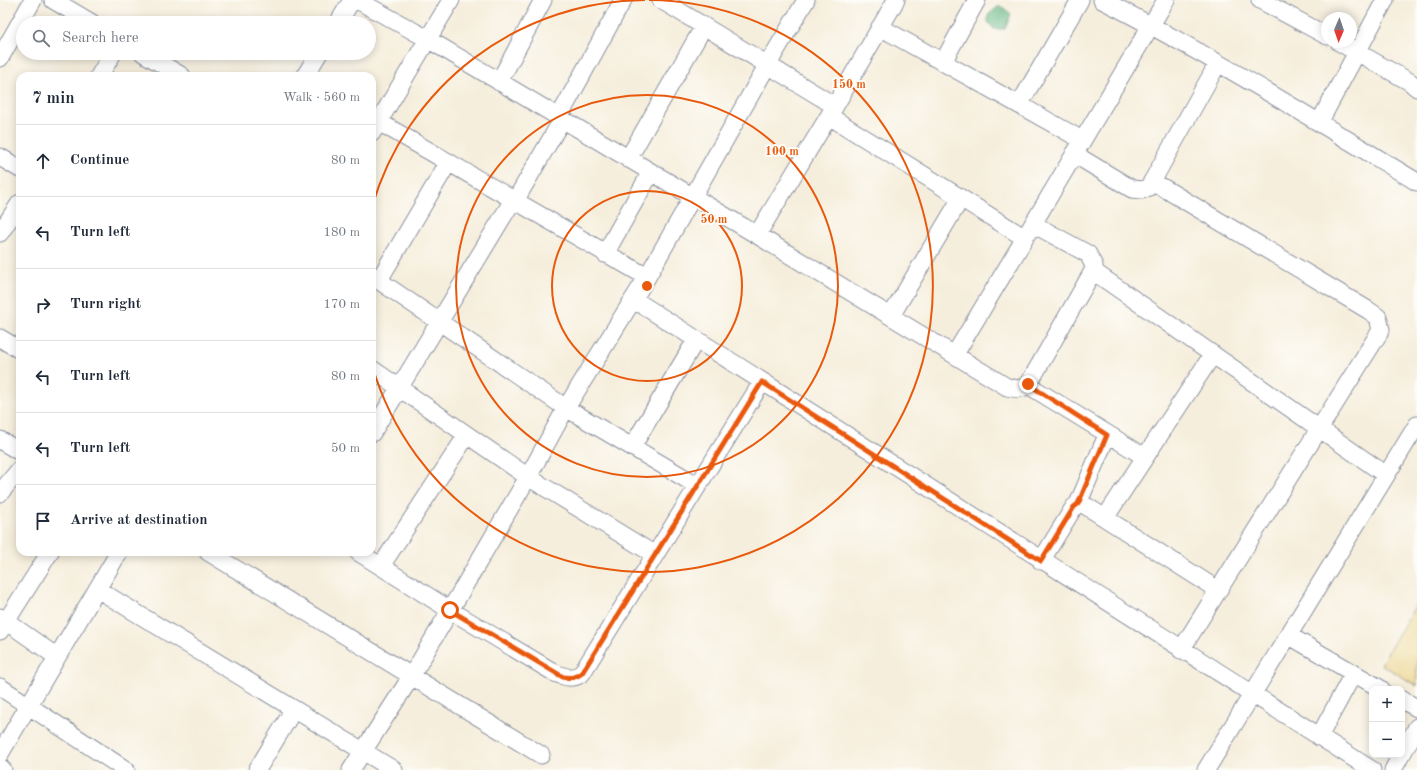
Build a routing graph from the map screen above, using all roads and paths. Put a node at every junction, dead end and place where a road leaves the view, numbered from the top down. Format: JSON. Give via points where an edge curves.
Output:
{"nodes":[{"id":1,"x":33,"y":0,"type":"edge"},
{"id":2,"x":53,"y":0,"type":"edge"},
{"id":3,"x":352,"y":0,"type":"edge"},
{"id":4,"x":357,"y":0,"type":"edge"},
{"id":5,"x":451,"y":0,"type":"edge"},
{"id":6,"x":543,"y":0,"type":"edge"},
{"id":7,"x":623,"y":0,"type":"edge"},
{"id":8,"x":661,"y":0,"type":"edge"},
{"id":9,"x":806,"y":0,"type":"edge"},
{"id":10,"x":896,"y":0,"type":"edge"},
{"id":11,"x":977,"y":0,"type":"edge"},
{"id":12,"x":1080,"y":0,"type":"edge"},
{"id":13,"x":1102,"y":0,"type":"edge"},
{"id":14,"x":1166,"y":0,"type":"edge"},
{"id":15,"x":1260,"y":0,"type":"edge"},
{"id":16,"x":1385,"y":0,"type":"edge"},
{"id":17,"x":24,"y":16,"type":"edge"},
{"id":18,"x":80,"y":16,"type":"edge"},
{"id":19,"x":342,"y":16,"type":"edge"},
{"id":20,"x":1151,"y":25,"type":"junction"},
{"id":21,"x":704,"y":26,"type":"junction"},
{"id":22,"x":880,"y":27,"type":"junction"},
{"id":23,"x":16,"y":30,"type":"edge"},
{"id":24,"x":1321,"y":33,"type":"edge"},
{"id":25,"x":426,"y":38,"type":"junction"},
{"id":26,"x":1351,"y":48,"type":"edge"},
{"id":27,"x":1357,"y":51,"type":"junction"},
{"id":28,"x":0,"y":58,"type":"edge"},
{"id":29,"x":109,"y":60,"type":"edge"},
{"id":30,"x":155,"y":60,"type":"edge"},
{"id":31,"x":315,"y":60,"type":"edge"},
{"id":32,"x":943,"y":62,"type":"junction"},
{"id":33,"x":1218,"y":63,"type":"junction"},
{"id":34,"x":768,"y":64,"type":"junction"},
{"id":35,"x":101,"y":72,"type":"edge"},
{"id":36,"x":175,"y":72,"type":"edge"},
{"id":37,"x":307,"y":72,"type":"edge"},
{"id":38,"x":499,"y":82,"type":"junction"},
{"id":39,"x":1417,"y":88,"type":"edge"},
{"id":40,"x":1019,"y":105,"type":"junction"},
{"id":41,"x":832,"y":111,"type":"junction"},
{"id":42,"x":560,"y":119,"type":"junction"},
{"id":43,"x":376,"y":121,"type":"edge"},
{"id":44,"x":1319,"y":123,"type":"junction"},
{"id":45,"x":376,"y":125,"type":"edge"},
{"id":46,"x":1078,"y":147,"type":"junction"},
{"id":47,"x":0,"y":157,"type":"edge"},
{"id":48,"x":628,"y":159,"type":"junction"},
{"id":49,"x":448,"y":163,"type":"junction"},
{"id":50,"x":16,"y":167,"type":"edge"},
{"id":51,"x":651,"y":172,"type":"junction"},
{"id":52,"x":1152,"y":182,"type":"junction"},
{"id":53,"x":1417,"y":182,"type":"edge"},
{"id":54,"x":693,"y":197,"type":"junction"},
{"id":55,"x":961,"y":198,"type":"junction"},
{"id":56,"x":514,"y":201,"type":"junction"},
{"id":57,"x":16,"y":209,"type":"edge"},
{"id":58,"x":1029,"y":231,"type":"junction"},
{"id":59,"x":0,"y":233,"type":"edge"},
{"id":60,"x":757,"y":235,"type":"junction"},
{"id":61,"x":605,"y":254,"type":"junction"},
{"id":62,"x":1093,"y":271,"type":"junction"},
{"id":63,"x":376,"y":276,"type":"edge"},
{"id":64,"x":647,"y":277,"type":"junction"},
{"id":65,"x":376,"y":279,"type":"edge"},
{"id":66,"x":633,"y":299,"type":"junction"},
{"id":67,"x":892,"y":316,"type":"junction"},
{"id":68,"x":439,"y":321,"type":"junction"},
{"id":69,"x":0,"y":338,"type":"edge"},
{"id":70,"x":696,"y":340,"type":"junction"},
{"id":71,"x":16,"y":348,"type":"edge"},
{"id":72,"x":955,"y":354,"type":"junction"},
{"id":73,"x":1213,"y":354,"type":"junction"},
{"id":74,"x":376,"y":372,"type":"edge"},
{"id":75,"x":762,"y":382,"type":"junction"},
{"id":76,"x":1028,"y":384,"type":"junction"},
{"id":77,"x":399,"y":388,"type":"junction"},
{"id":78,"x":566,"y":408,"type":"junction"},
{"id":79,"x":1417,"y":424,"type":"edge"},
{"id":80,"x":376,"y":426,"type":"edge"},
{"id":81,"x":1320,"y":428,"type":"junction"},
{"id":82,"x":467,"y":435,"type":"junction"},
{"id":83,"x":1107,"y":435,"type":"junction"},
{"id":84,"x":0,"y":440,"type":"edge"},
{"id":85,"x":632,"y":447,"type":"junction"},
{"id":86,"x":16,"y":450,"type":"edge"},
{"id":87,"x":1145,"y":457,"type":"junction"},
{"id":88,"x":16,"y":474,"type":"edge"},
{"id":89,"x":1386,"y":475,"type":"junction"},
{"id":90,"x":528,"y":477,"type":"junction"},
{"id":91,"x":698,"y":486,"type":"junction"},
{"id":92,"x":0,"y":493,"type":"edge"},
{"id":93,"x":1078,"y":504,"type":"junction"},
{"id":94,"x":1105,"y":518,"type":"junction"},
{"id":95,"x":655,"y":555,"type":"junction"},
{"id":96,"x":47,"y":556,"type":"edge"},
{"id":97,"x":117,"y":556,"type":"edge"},
{"id":98,"x":215,"y":556,"type":"edge"},
{"id":99,"x":365,"y":556,"type":"edge"},
{"id":100,"x":1041,"y":561,"type":"junction"},
{"id":101,"x":381,"y":566,"type":"junction"},
{"id":102,"x":97,"y":589,"type":"junction"},
{"id":103,"x":1218,"y":590,"type":"junction"},
{"id":104,"x":450,"y":610,"type":"junction"},
{"id":105,"x":2,"y":623,"type":"edge"},
{"id":106,"x":1288,"y":635,"type":"junction"},
{"id":107,"x":1181,"y":650,"type":"junction"},
{"id":108,"x":57,"y":657,"type":"junction"},
{"id":109,"x":1354,"y":674,"type":"junction"},
{"id":110,"x":411,"y":676,"type":"junction"},
{"id":111,"x":1376,"y":686,"type":"edge"},
{"id":112,"x":0,"y":687,"type":"edge"},
{"id":113,"x":1252,"y":695,"type":"junction"},
{"id":114,"x":1405,"y":702,"type":"edge"},
{"id":115,"x":28,"y":705,"type":"junction"},
{"id":116,"x":294,"y":708,"type":"junction"},
{"id":117,"x":1417,"y":708,"type":"edge"},
{"id":118,"x":1417,"y":727,"type":"edge"},
{"id":119,"x":1319,"y":737,"type":"junction"},
{"id":120,"x":1405,"y":749,"type":"edge"},
{"id":121,"x":363,"y":750,"type":"junction"},
{"id":122,"x":0,"y":754,"type":"edge"},
{"id":123,"x":541,"y":755,"type":"dead end"},
{"id":124,"x":1400,"y":758,"type":"edge"},
{"id":125,"x":0,"y":767,"type":"edge"},
{"id":126,"x":3,"y":770,"type":"edge"},
{"id":127,"x":126,"y":770,"type":"edge"},
{"id":128,"x":259,"y":770,"type":"edge"},
{"id":129,"x":351,"y":770,"type":"edge"},
{"id":130,"x":394,"y":770,"type":"edge"},
{"id":131,"x":1206,"y":770,"type":"edge"},
{"id":132,"x":1372,"y":770,"type":"edge"},
{"id":133,"x":1393,"y":770,"type":"edge"}],
"edges":[{"from":1,"to":17,"type":"street"},
{"from":2,"to":18,"type":"street"},
{"from":3,"to":19,"type":"street"},
{"from":4,"to":25,"type":"street"},
{"from":5,"to":25,"type":"street"},
{"from":6,"to":38,"type":"street"},
{"from":7,"to":42,"type":"street"},
{"from":8,"to":21,"type":"street"},
{"from":9,"to":34,"type":"street"},
{"from":10,"to":22,"type":"street"},
{"from":11,"to":32,"type":"street"},
{"from":12,"to":40,"type":"street"},
{"from":13,"to":20,"type":"street"},
{"from":14,"to":20,"type":"street"},
{"from":15,"to":24,"type":"street"},
{"from":16,"to":27,"type":"street"},
{"from":20,"to":33,"type":"street"},
{"from":20,"to":46,"type":"street"},
{"from":21,"to":34,"type":"street"},
{"from":21,"to":48,"type":"street"},
{"from":22,"to":32,"type":"street"},
{"from":22,"to":41,"type":"street"},
{"from":23,"to":28,"type":"street"},
{"from":25,"to":38,"type":"street"},
{"from":25,"to":43,"type":"street"},
{"from":26,"to":27,"type":"street"},
{"from":27,"to":39,"type":"street"},
{"from":27,"to":44,"type":"street"},
{"from":29,"to":35,"type":"street"},
{"from":30,"to":36,"type":"street"},
{"from":31,"to":37,"type":"street"},
{"from":32,"to":40,"type":"street"},
{"from":33,"to":44,"type":"street"},
{"from":33,"to":52,"type":"street"},
{"from":34,"to":41,"type":"street"},
{"from":34,"to":54,"type":"street"},
{"from":38,"to":42,"type":"street"},
{"from":40,"to":46,"type":"street"},
{"from":41,"to":55,"type":"street"},
{"from":41,"to":60,"type":"street"},
{"from":42,"to":48,"type":"street"},
{"from":42,"to":56,"type":"street"},
{"from":44,"to":53,"type":"street"},
{"from":45,"to":49,"type":"street"},
{"from":46,"to":52,"type":"street","via":[[1132,189],[1142,190],[1149,187]]},
{"from":46,"to":58,"type":"street"},
{"from":47,"to":50,"type":"street"},
{"from":48,"to":51,"type":"street"},
{"from":49,"to":56,"type":"street"},
{"from":49,"to":63,"type":"street"},
{"from":51,"to":54,"type":"street"},
{"from":51,"to":61,"type":"street"},
{"from":52,"to":81,"type":"street","via":[[1378,317],[1381,330]]},
{"from":54,"to":60,"type":"street"},
{"from":54,"to":64,"type":"street"},
{"from":55,"to":58,"type":"street"},
{"from":55,"to":67,"type":"street"},
{"from":56,"to":61,"type":"street"},
{"from":56,"to":68,"type":"street"},
{"from":57,"to":59,"type":"street"},
{"from":58,"to":62,"type":"street","via":[[1088,254],[1094,266]]},
{"from":58,"to":72,"type":"street"},
{"from":60,"to":67,"type":"street"},
{"from":61,"to":64,"type":"street"},
{"from":62,"to":73,"type":"street"},
{"from":62,"to":76,"type":"street"},
{"from":64,"to":66,"type":"street"},
{"from":65,"to":68,"type":"street"},
{"from":66,"to":70,"type":"street"},
{"from":66,"to":78,"type":"street"},
{"from":67,"to":72,"type":"street"},
{"from":68,"to":77,"type":"street"},
{"from":68,"to":78,"type":"street"},
{"from":69,"to":71,"type":"street"},
{"from":70,"to":75,"type":"street"},
{"from":70,"to":85,"type":"street"},
{"from":72,"to":76,"type":"street","via":[[1008,387],[1016,389]]},
{"from":73,"to":81,"type":"street"},
{"from":73,"to":87,"type":"street"},
{"from":74,"to":77,"type":"street"},
{"from":75,"to":91,"type":"street"},
{"from":75,"to":100,"type":"street"},
{"from":76,"to":83,"type":"street"},
{"from":77,"to":80,"type":"street"},
{"from":77,"to":82,"type":"street"},
{"from":78,"to":85,"type":"street"},
{"from":78,"to":90,"type":"street"},
{"from":79,"to":89,"type":"street"},
{"from":81,"to":89,"type":"street"},
{"from":81,"to":103,"type":"street"},
{"from":82,"to":90,"type":"street"},
{"from":82,"to":101,"type":"street"},
{"from":83,"to":87,"type":"street"},
{"from":83,"to":93,"type":"street"},
{"from":84,"to":86,"type":"street"},
{"from":85,"to":91,"type":"street"},
{"from":87,"to":94,"type":"street"},
{"from":88,"to":92,"type":"street"},
{"from":89,"to":106,"type":"street"},
{"from":90,"to":95,"type":"street"},
{"from":90,"to":104,"type":"street"},
{"from":91,"to":95,"type":"street"},
{"from":93,"to":94,"type":"street","via":[[1083,504]]},
{"from":93,"to":100,"type":"street"},
{"from":94,"to":103,"type":"street"},
{"from":95,"to":104,"type":"street","via":[[582,673],[572,678],[556,672]]},
{"from":96,"to":105,"type":"street"},
{"from":97,"to":102,"type":"street"},
{"from":98,"to":110,"type":"street"},
{"from":99,"to":101,"type":"street"},
{"from":100,"to":107,"type":"street"},
{"from":101,"to":104,"type":"street"},
{"from":102,"to":108,"type":"street"},
{"from":102,"to":116,"type":"street"},
{"from":103,"to":107,"type":"street"},
{"from":104,"to":110,"type":"street"},
{"from":105,"to":108,"type":"street"},
{"from":106,"to":109,"type":"street"},
{"from":106,"to":113,"type":"street"},
{"from":107,"to":113,"type":"street"},
{"from":108,"to":115,"type":"street"},
{"from":109,"to":111,"type":"street"},
{"from":109,"to":119,"type":"street"},
{"from":110,"to":121,"type":"street"},
{"from":110,"to":123,"type":"street"},
{"from":112,"to":115,"type":"street"},
{"from":113,"to":119,"type":"street"},
{"from":113,"to":131,"type":"street"},
{"from":114,"to":117,"type":"street"},
{"from":115,"to":122,"type":"street"},
{"from":115,"to":127,"type":"street"},
{"from":116,"to":121,"type":"street"},
{"from":116,"to":128,"type":"street"},
{"from":118,"to":120,"type":"street"},
{"from":119,"to":132,"type":"street"},
{"from":121,"to":129,"type":"street"},
{"from":121,"to":130,"type":"street"},
{"from":124,"to":133,"type":"street"},
{"from":125,"to":126,"type":"street"}]}
